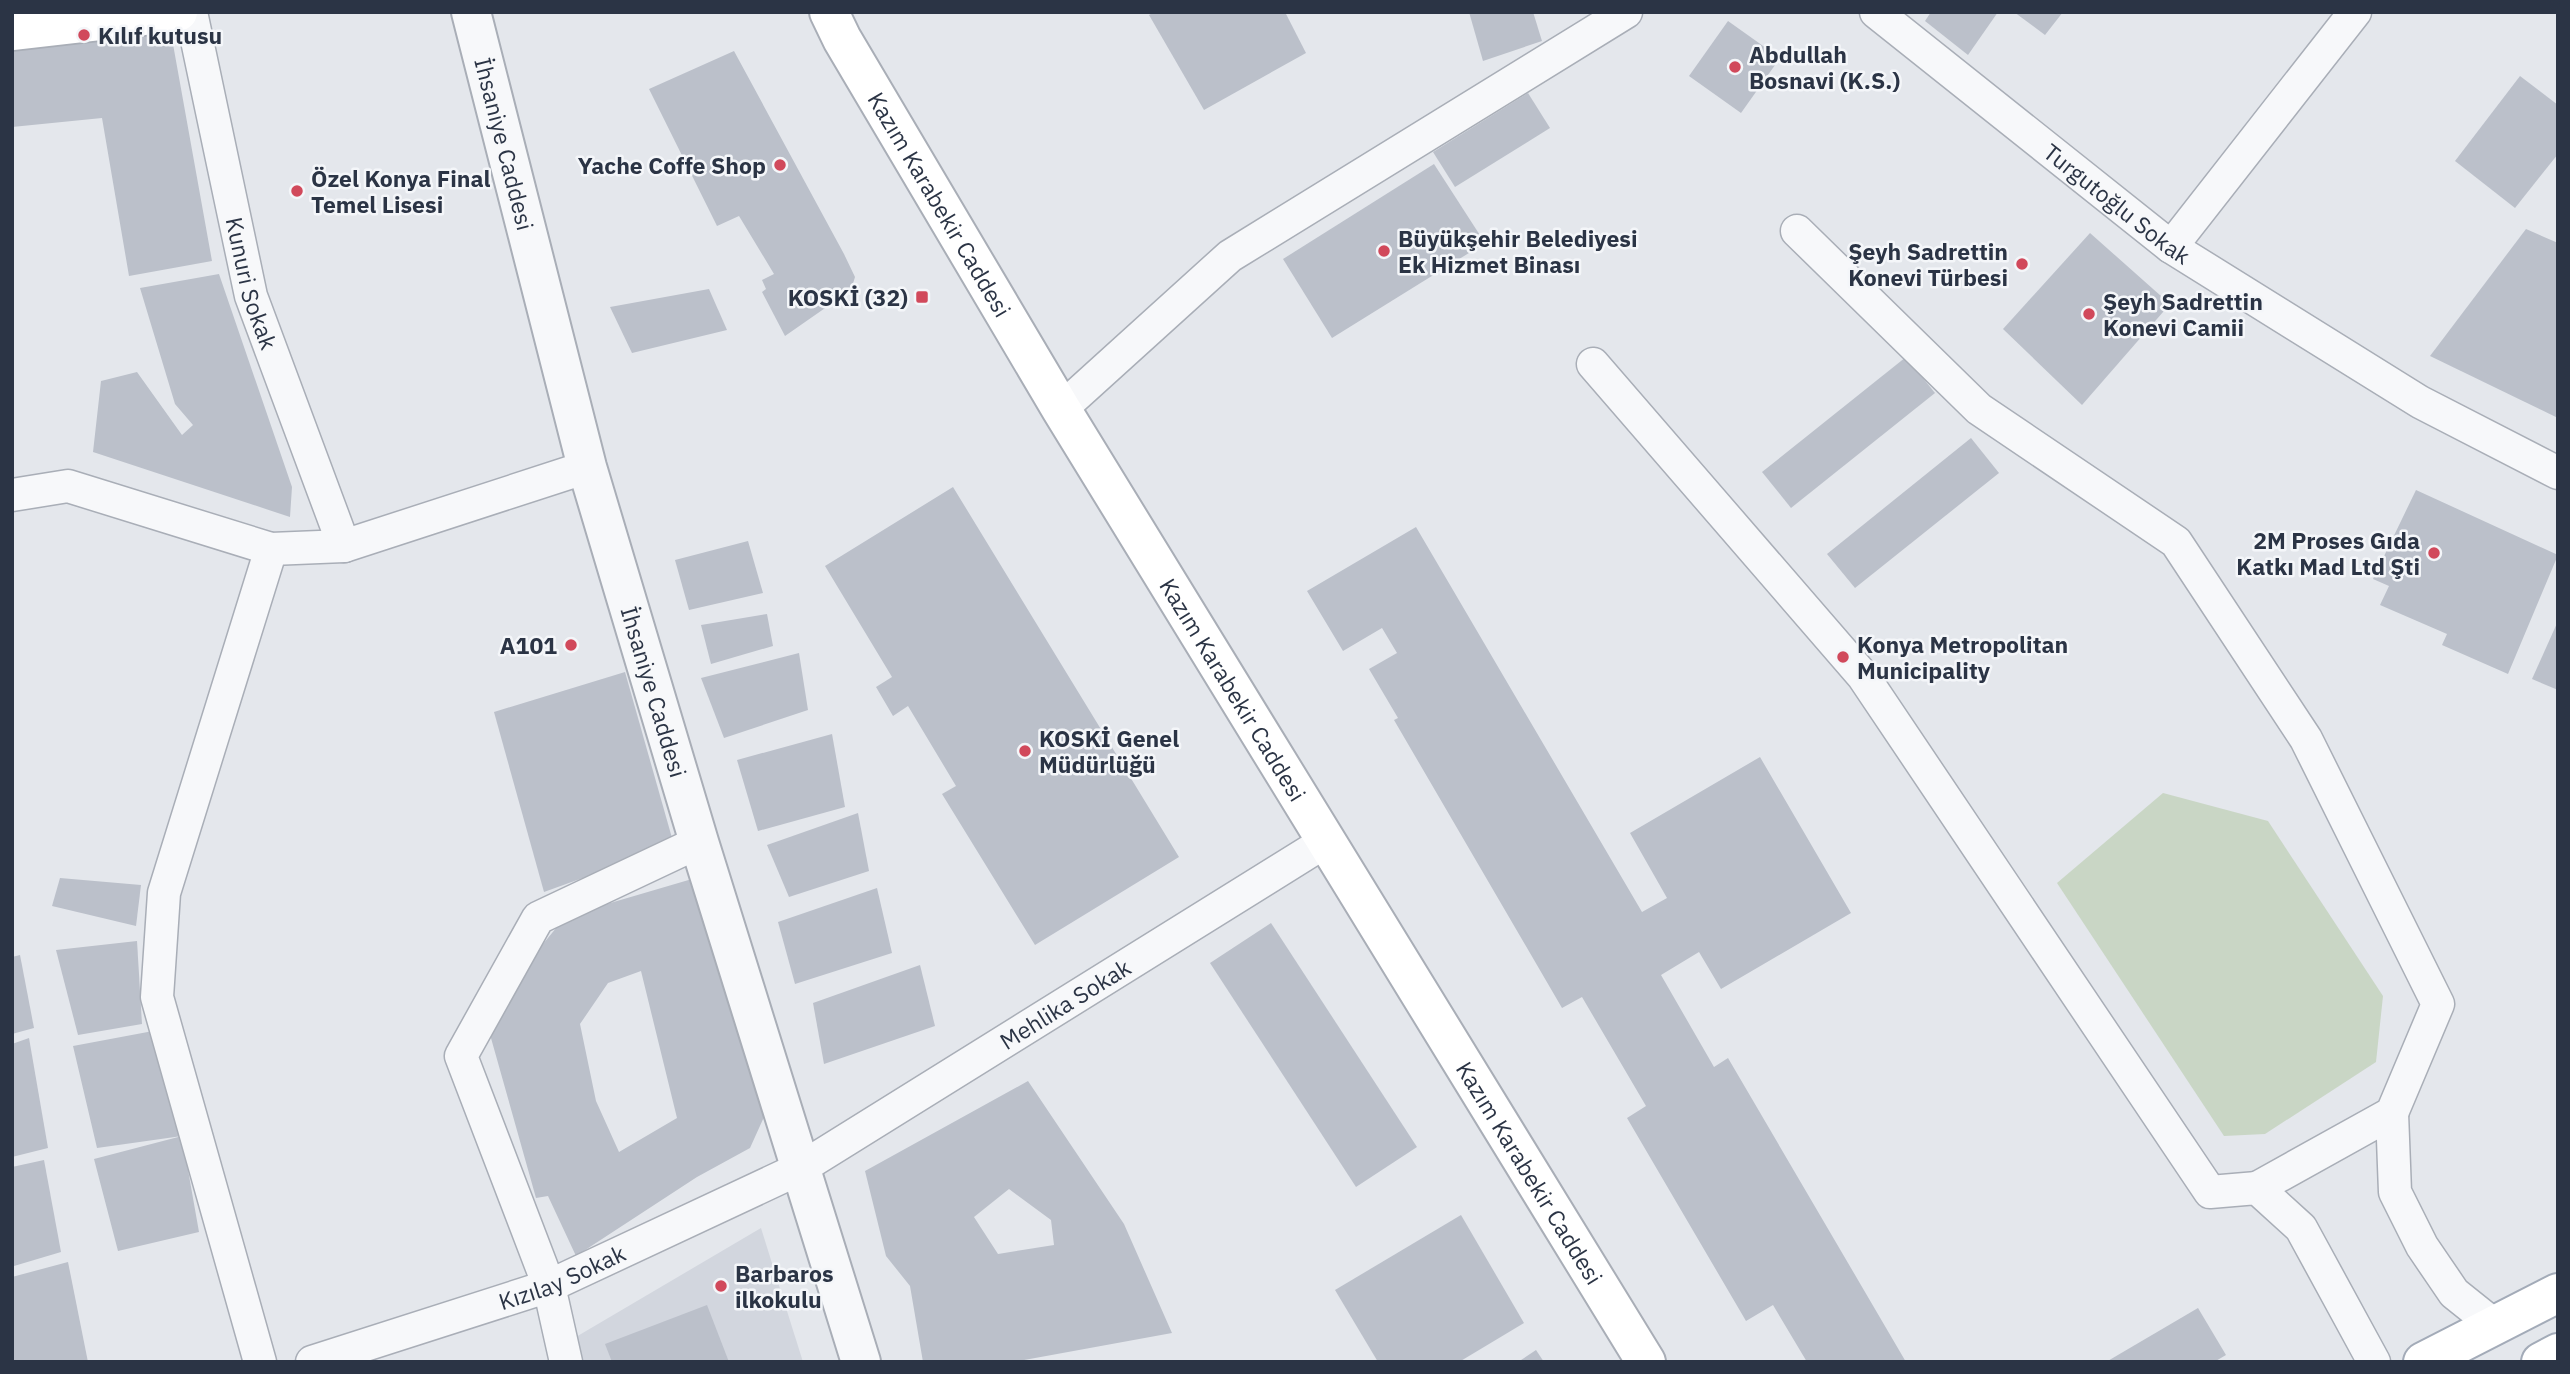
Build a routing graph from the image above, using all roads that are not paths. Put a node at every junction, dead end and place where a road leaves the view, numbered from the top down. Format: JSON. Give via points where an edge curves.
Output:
{"nodes":[{"id":1,"x":178,"y":12,"type":"edge"},
{"id":2,"x":191,"y":12,"type":"edge"},
{"id":3,"x":471,"y":12,"type":"edge"},
{"id":4,"x":830,"y":12,"type":"edge"},
{"id":5,"x":1626,"y":12,"type":"edge"},
{"id":6,"x":1876,"y":12,"type":"edge"},
{"id":7,"x":2355,"y":12,"type":"edge"},
{"id":8,"x":12,"y":31,"type":"edge"},
{"id":9,"x":1797,"y":232,"type":"dead end"},
{"id":10,"x":2171,"y":247,"type":"junction"},
{"id":11,"x":1593,"y":364,"type":"dead end"},
{"id":12,"x":1061,"y":409,"type":"junction"},
{"id":13,"x":587,"y":467,"type":"junction"},
{"id":14,"x":2558,"y":473,"type":"edge"},
{"id":15,"x":12,"y":495,"type":"edge"},
{"id":16,"x":344,"y":546,"type":"junction"},
{"id":17,"x":271,"y":549,"type":"junction"},
{"id":18,"x":1328,"y":840,"type":"junction"},
{"id":19,"x":699,"y":842,"type":"junction"},
{"id":20,"x":2392,"y":1113,"type":"junction"},
{"id":21,"x":801,"y":1168,"type":"junction"},
{"id":22,"x":2258,"y":1188,"type":"junction"},
{"id":23,"x":549,"y":1286,"type":"junction"},
{"id":24,"x":2558,"y":1293,"type":"edge"},
{"id":25,"x":2494,"y":1325,"type":"junction"},
{"id":26,"x":2558,"y":1353,"type":"edge"},
{"id":27,"x":260,"y":1362,"type":"edge"},
{"id":28,"x":312,"y":1362,"type":"edge"},
{"id":29,"x":566,"y":1362,"type":"edge"},
{"id":30,"x":861,"y":1362,"type":"edge"},
{"id":31,"x":1646,"y":1362,"type":"edge"},
{"id":32,"x":2374,"y":1362,"type":"edge"},
{"id":33,"x":2423,"y":1362,"type":"edge"},
{"id":34,"x":2542,"y":1362,"type":"edge"}],
"edges":[{"from":1,"to":8,"type":"main road"},
{"from":2,"to":16,"type":"street","name":"Kunuri Sokak","via":[[251,296]]},
{"from":3,"to":13,"type":"street","name":"İhsaniye Caddesi"},
{"from":4,"to":12,"type":"main road","name":"Kazım Karabekir Caddesi"},
{"from":5,"to":12,"type":"street","via":[[1230,256]]},
{"from":6,"to":10,"type":"street","name":"Turgutoğlu Sokak"},
{"from":7,"to":10,"type":"street"},
{"from":9,"to":20,"type":"street","via":[[1979,409],[2176,542],[2306,739],[2438,1004]]},
{"from":10,"to":14,"type":"street","name":"Turgutoğlu Sokak","via":[[2420,401]]},
{"from":11,"to":22,"type":"street","via":[[1863,676],[2210,1192]]},
{"from":12,"to":18,"type":"main road","name":"Kazım Karabekir Caddesi"},
{"from":13,"to":16,"type":"street"},
{"from":13,"to":19,"type":"street","name":"İhsaniye Caddesi"},
{"from":15,"to":17,"type":"street","via":[[68,486]]},
{"from":16,"to":17,"type":"street"},
{"from":17,"to":27,"type":"street","via":[[164,893],[157,997]]},
{"from":18,"to":21,"type":"street","name":"Mehlika Sokak"},
{"from":18,"to":31,"type":"main road","name":"Kazım Karabekir Caddesi"},
{"from":19,"to":21,"type":"street","name":"İhsaniye Caddesi"},
{"from":19,"to":23,"type":"street","via":[[538,918],[461,1056]]},
{"from":20,"to":22,"type":"street"},
{"from":20,"to":25,"type":"street","via":[[2395,1192],[2422,1246],[2454,1293]]},
{"from":21,"to":23,"type":"street","name":"Kızılay Sokak"},
{"from":21,"to":30,"type":"street","name":"İhsaniye Caddesi"},
{"from":22,"to":32,"type":"street","via":[[2301,1228]]},
{"from":23,"to":28,"type":"street","name":"Kızılay Sokak"},
{"from":23,"to":29,"type":"street"},
{"from":24,"to":25,"type":"main road"},
{"from":25,"to":33,"type":"main road"},
{"from":26,"to":34,"type":"main road"}]}
